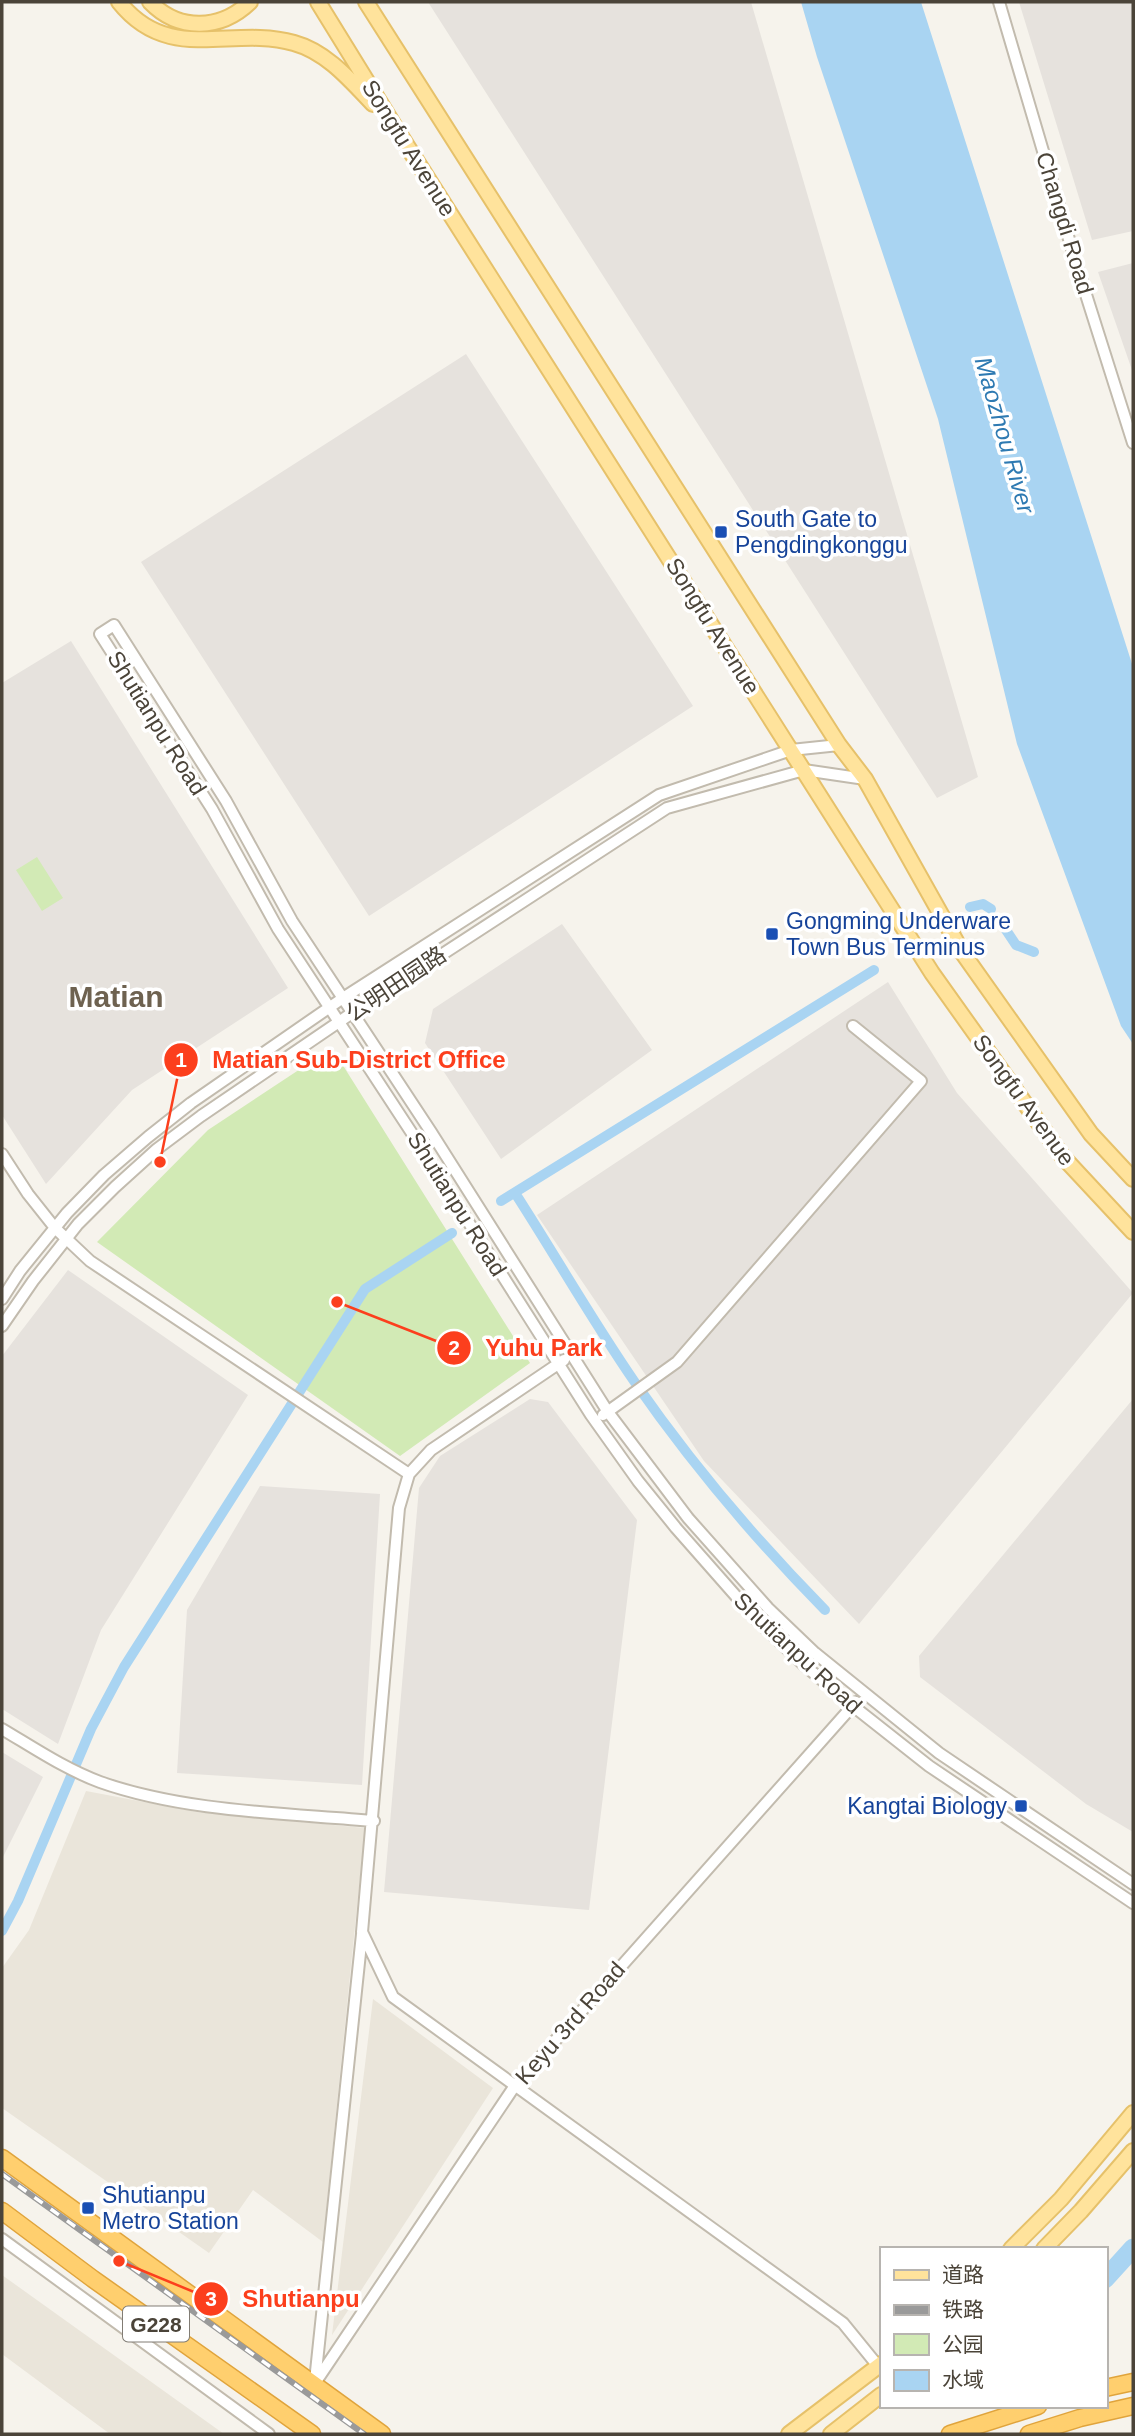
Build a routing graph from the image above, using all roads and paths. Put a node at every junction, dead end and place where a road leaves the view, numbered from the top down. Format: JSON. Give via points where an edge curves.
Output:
{"nodes":[{"id":1,"x":119,"y":2,"type":"edge"},
{"id":2,"x":150,"y":2,"type":"edge"},
{"id":3,"x":250,"y":2,"type":"edge"},
{"id":4,"x":318,"y":2,"type":"edge"},
{"id":5,"x":366,"y":2,"type":"edge"},
{"id":6,"x":999,"y":2,"type":"edge"},
{"id":7,"x":395,"y":127,"type":"junction"},
{"id":8,"x":1133,"y":443,"type":"edge"},
{"id":9,"x":839,"y":745,"type":"junction"},
{"id":10,"x":791,"y":750,"type":"junction"},
{"id":11,"x":804,"y":770,"type":"junction"},
{"id":12,"x":865,"y":779,"type":"junction"},
{"id":13,"x":343,"y":998,"type":"junction"},
{"id":14,"x":330,"y":1008,"type":"junction"},
{"id":15,"x":352,"y":1013,"type":"junction"},
{"id":16,"x":339,"y":1022,"type":"junction"},
{"id":17,"x":853,"y":1026,"type":"dead end"},
{"id":18,"x":2,"y":1154,"type":"edge"},
{"id":19,"x":1133,"y":1179,"type":"edge"},
{"id":20,"x":55,"y":1228,"type":"junction"},
{"id":21,"x":1133,"y":1232,"type":"edge"},
{"id":22,"x":66,"y":1239,"type":"junction"},
{"id":23,"x":2,"y":1298,"type":"edge"},
{"id":24,"x":2,"y":1326,"type":"edge"},
{"id":25,"x":572,"y":1355,"type":"junction"},
{"id":26,"x":558,"y":1364,"type":"junction"},
{"id":27,"x":608,"y":1412,"type":"junction"},
{"id":28,"x":595,"y":1421,"type":"junction"},
{"id":29,"x":408,"y":1474,"type":"junction"},
{"id":30,"x":864,"y":1693,"type":"junction"},
{"id":31,"x":853,"y":1706,"type":"junction"},
{"id":32,"x":2,"y":1729,"type":"edge"},
{"id":33,"x":373,"y":1821,"type":"junction"},
{"id":34,"x":1133,"y":1884,"type":"edge"},
{"id":35,"x":1133,"y":1903,"type":"edge"},
{"id":36,"x":362,"y":1932,"type":"junction"},
{"id":37,"x":515,"y":2085,"type":"junction"},
{"id":38,"x":1133,"y":2113,"type":"edge"},
{"id":39,"x":1133,"y":2151,"type":"edge"},
{"id":40,"x":2,"y":2158,"type":"edge"},
{"id":41,"x":2,"y":2211,"type":"edge"},
{"id":42,"x":2,"y":2239,"type":"edge"},
{"id":43,"x":1013,"y":2247,"type":"edge"},
{"id":44,"x":1046,"y":2247,"type":"edge"},
{"id":45,"x":880,"y":2365,"type":"edge"},
{"id":46,"x":1133,"y":2382,"type":"edge"},
{"id":47,"x":315,"y":2383,"type":"junction"},
{"id":48,"x":1107,"y":2388,"type":"edge"},
{"id":49,"x":880,"y":2396,"type":"edge"},
{"id":50,"x":1133,"y":2406,"type":"edge"},
{"id":51,"x":1032,"y":2408,"type":"edge"},
{"id":52,"x":269,"y":2434,"type":"edge"},
{"id":53,"x":312,"y":2434,"type":"edge"},
{"id":54,"x":382,"y":2434,"type":"edge"},
{"id":55,"x":789,"y":2434,"type":"edge"},
{"id":56,"x":831,"y":2434,"type":"edge"},
{"id":57,"x":950,"y":2434,"type":"edge"},
{"id":58,"x":1029,"y":2434,"type":"edge"}],
"edges":[{"from":1,"to":7,"type":"main road","via":[[136,19],[172,37],[212,41],[274,38],[297,44],[341,70]]},
{"from":2,"to":3,"type":"main road","via":[[176,20],[196,25],[227,19]]},
{"from":4,"to":7,"type":"main road","name":"Songfu Avenue"},
{"from":5,"to":9,"type":"main road","name":"Songfu Avenue"},
{"from":6,"to":8,"type":"street","name":"Changdi Road"},
{"from":7,"to":10,"type":"main road","name":"Songfu Avenue"},
{"from":9,"to":10,"type":"street","name":"公明田园路"},
{"from":9,"to":12,"type":"main road","name":"Songfu Avenue"},
{"from":10,"to":11,"type":"main road","name":"Songfu Avenue"},
{"from":10,"to":13,"type":"street","name":"公明田园路","via":[[659,795]]},
{"from":11,"to":12,"type":"street","name":"公明田园路"},
{"from":11,"to":15,"type":"street","name":"公明田园路","via":[[667,808]]},
{"from":11,"to":21,"type":"main road","name":"Songfu Avenue","via":[[932,973],[1063,1157]]},
{"from":12,"to":19,"type":"main road","name":"Songfu Avenue","via":[[962,952],[1091,1134]]},
{"from":13,"to":14,"type":"street","name":"公明田园路"},
{"from":13,"to":14,"type":"street","name":"Shutianpu Road","via":[[129,648],[114,625],[107,629],[100,634],[212,809],[278,929]]},
{"from":13,"to":15,"type":"street","name":"Shutianpu Road"},
{"from":14,"to":16,"type":"street","name":"Shutianpu Road"},
{"from":14,"to":20,"type":"street","name":"公明田园路","via":[[148,1136]]},
{"from":15,"to":16,"type":"street","name":"公明田园路"},
{"from":15,"to":25,"type":"street","name":"Shutianpu Road"},
{"from":16,"to":22,"type":"street","name":"公明田园路","via":[[158,1149]]},
{"from":16,"to":26,"type":"street","name":"Shutianpu Road"},
{"from":17,"to":27,"type":"street","via":[[920,1081],[677,1362]]},
{"from":18,"to":20,"type":"street"},
{"from":20,"to":22,"type":"street"},
{"from":20,"to":23,"type":"street","name":"公明田园路"},
{"from":22,"to":24,"type":"street","name":"公明田园路"},
{"from":22,"to":29,"type":"street","via":[[90,1261]]},
{"from":25,"to":26,"type":"street"},
{"from":25,"to":27,"type":"street","name":"Shutianpu Road"},
{"from":26,"to":28,"type":"street","name":"Shutianpu Road"},
{"from":26,"to":29,"type":"street","via":[[430,1450]]},
{"from":27,"to":28,"type":"street"},
{"from":27,"to":30,"type":"street","name":"Shutianpu Road","via":[[726,1563],[815,1653]]},
{"from":28,"to":31,"type":"street","name":"Shutianpu Road","via":[[714,1573],[795,1656]]},
{"from":29,"to":33,"type":"street","via":[[400,1508]]},
{"from":30,"to":31,"type":"street","name":"Keyu 3rd Road"},
{"from":30,"to":34,"type":"street","name":"Shutianpu Road","via":[[939,1753]]},
{"from":31,"to":35,"type":"street","name":"Shutianpu Road","via":[[929,1766]]},
{"from":31,"to":37,"type":"street","name":"Keyu 3rd Road"},
{"from":32,"to":33,"type":"street","via":[[58,1763],[141,1794],[196,1805]]},
{"from":33,"to":36,"type":"street"},
{"from":36,"to":37,"type":"street","via":[[393,1997]]},
{"from":36,"to":47,"type":"street"},
{"from":37,"to":45,"type":"street","via":[[842,2323]]},
{"from":37,"to":47,"type":"street","name":"Keyu 3rd Road"},
{"from":38,"to":43,"type":"main road","via":[[1061,2199]]},
{"from":39,"to":44,"type":"main road"},
{"from":40,"to":47,"type":"highway","number":"G228"},
{"from":41,"to":53,"type":"highway","number":"G228"},
{"from":42,"to":52,"type":"street"},
{"from":45,"to":55,"type":"main road"},
{"from":46,"to":48,"type":"highway"},
{"from":47,"to":54,"type":"highway","number":"G228"},
{"from":49,"to":56,"type":"main road"},
{"from":50,"to":58,"type":"highway"},
{"from":51,"to":57,"type":"highway"}]}
